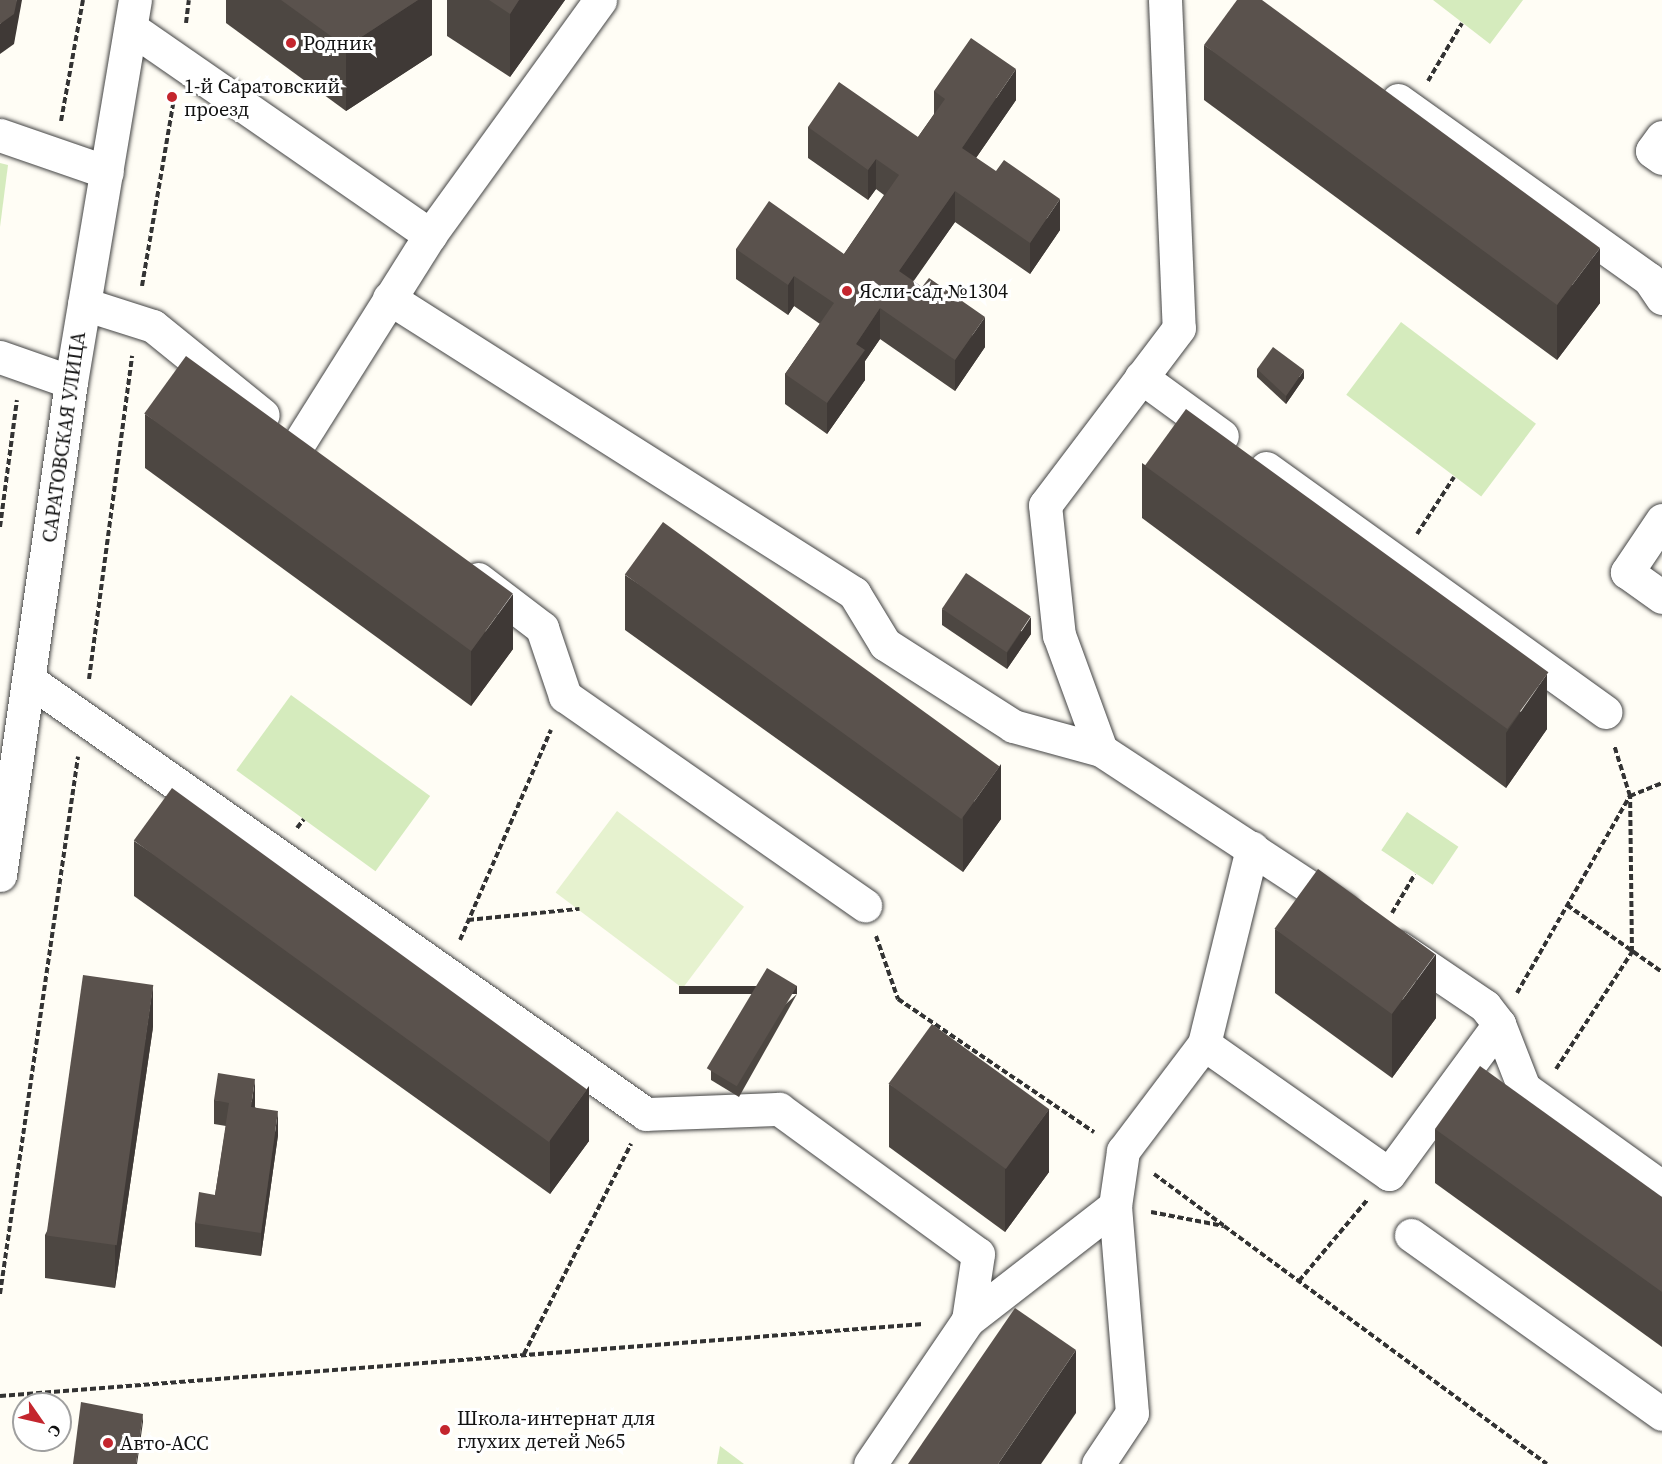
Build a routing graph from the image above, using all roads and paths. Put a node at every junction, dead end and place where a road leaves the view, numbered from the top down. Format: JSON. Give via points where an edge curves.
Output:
{"nodes":[{"id":1,"x":83,"y":0,"type":"edge"},
{"id":2,"x":189,"y":0,"type":"edge"},
{"id":3,"x":600,"y":0,"type":"edge"},
{"id":4,"x":1165,"y":0,"type":"edge"},
{"id":5,"x":133,"y":14,"type":"edge"},
{"id":6,"x":1462,"y":23,"type":"dead end"},
{"id":7,"x":180,"y":62,"type":"junction"},
{"id":8,"x":1374,"y":84,"type":"edge"},
{"id":9,"x":1411,"y":110,"type":"junction"},
{"id":10,"x":50,"y":121,"type":"dead end"},
{"id":11,"x":0,"y":135,"type":"edge"},
{"id":12,"x":1662,"y":137,"type":"edge"},
{"id":13,"x":1662,"y":158,"type":"edge"},
{"id":14,"x":107,"y":172,"type":"junction"},
{"id":15,"x":430,"y":235,"type":"junction"},
{"id":16,"x":389,"y":298,"type":"junction"},
{"id":17,"x":1662,"y":298,"type":"edge"},
{"id":18,"x":84,"y":304,"type":"junction"},
{"id":19,"x":136,"y":320,"type":"junction"},
{"id":20,"x":0,"y":357,"type":"edge"},
{"id":21,"x":1141,"y":377,"type":"junction"},
{"id":22,"x":71,"y":382,"type":"junction"},
{"id":23,"x":19,"y":392,"type":"dead end"},
{"id":24,"x":299,"y":443,"type":"junction"},
{"id":25,"x":327,"y":465,"type":"edge"},
{"id":26,"x":1454,"y":477,"type":"dead end"},
{"id":27,"x":1662,"y":520,"type":"edge"},
{"id":28,"x":0,"y":527,"type":"edge"},
{"id":29,"x":1411,"y":543,"type":"dead end"},
{"id":30,"x":458,"y":564,"type":"edge"},
{"id":31,"x":1662,"y":597,"type":"edge"},
{"id":32,"x":28,"y":680,"type":"junction"},
{"id":33,"x":566,"y":696,"type":"junction"},
{"id":34,"x":1605,"y":712,"type":"joint"},
{"id":35,"x":83,"y":719,"type":"junction"},
{"id":36,"x":11,"y":722,"type":"edge"},
{"id":37,"x":1101,"y":750,"type":"junction"},
{"id":38,"x":1662,"y":783,"type":"edge"},
{"id":39,"x":1630,"y":796,"type":"junction"},
{"id":40,"x":1252,"y":848,"type":"junction"},
{"id":41,"x":1415,"y":874,"type":"dead end"},
{"id":42,"x":0,"y":875,"type":"edge"},
{"id":43,"x":1567,"y":904,"type":"junction"},
{"id":44,"x":865,"y":905,"type":"joint"},
{"id":45,"x":579,"y":909,"type":"dead end"},
{"id":46,"x":468,"y":920,"type":"junction"},
{"id":47,"x":1379,"y":934,"type":"junction"},
{"id":48,"x":1632,"y":952,"type":"junction"},
{"id":49,"x":1662,"y":972,"type":"edge"},
{"id":50,"x":446,"y":973,"type":"junction"},
{"id":51,"x":1499,"y":1024,"type":"junction"},
{"id":52,"x":1203,"y":1044,"type":"junction"},
{"id":53,"x":1537,"y":1097,"type":"junction"},
{"id":54,"x":646,"y":1114,"type":"junction"},
{"id":55,"x":1123,"y":1151,"type":"junction"},
{"id":56,"x":1389,"y":1174,"type":"junction"},
{"id":57,"x":1662,"y":1187,"type":"edge"},
{"id":58,"x":1114,"y":1206,"type":"junction"},
{"id":59,"x":1224,"y":1226,"type":"junction"},
{"id":60,"x":1411,"y":1235,"type":"dead end"},
{"id":61,"x":1299,"y":1281,"type":"junction"},
{"id":62,"x":0,"y":1294,"type":"edge"},
{"id":63,"x":968,"y":1320,"type":"junction"},
{"id":64,"x":524,"y":1355,"type":"junction"},
{"id":65,"x":0,"y":1396,"type":"edge"},
{"id":66,"x":1662,"y":1414,"type":"edge"},
{"id":67,"x":870,"y":1464,"type":"edge"},
{"id":68,"x":1098,"y":1464,"type":"edge"},
{"id":69,"x":1547,"y":1464,"type":"edge"}],
"edges":[{"from":1,"to":10,"type":"path","via":[[60,124]]},
{"from":2,"to":7,"type":"path"},
{"from":3,"to":15,"type":"street"},
{"from":4,"to":21,"type":"street","via":[[1179,328]]},
{"from":5,"to":7,"type":"street"},
{"from":5,"to":14,"type":"street","name":"САРАТОВСКАЯ УЛИЦА"},
{"from":6,"to":9,"type":"path"},
{"from":7,"to":15,"type":"street"},
{"from":7,"to":19,"type":"path"},
{"from":8,"to":9,"type":"street"},
{"from":9,"to":17,"type":"street","via":[[1649,279]]},
{"from":11,"to":14,"type":"street"},
{"from":12,"to":13,"type":"street","via":[[1652,151]]},
{"from":14,"to":18,"type":"street","name":"САРАТОВСКАЯ УЛИЦА"},
{"from":15,"to":16,"type":"street"},
{"from":16,"to":24,"type":"street"},
{"from":16,"to":37,"type":"street","via":[[854,593],[885,644],[1013,726]]},
{"from":18,"to":19,"type":"street"},
{"from":18,"to":22,"type":"street","name":"САРАТОВСКАЯ УЛИЦА"},
{"from":19,"to":24,"type":"street","via":[[153,326]]},
{"from":19,"to":35,"type":"path"},
{"from":20,"to":22,"type":"street"},
{"from":21,"to":34,"type":"street"},
{"from":21,"to":37,"type":"street","via":[[1045,505],[1059,636]]},
{"from":22,"to":32,"type":"street","name":"САРАТОВСКАЯ УЛИЦА"},
{"from":23,"to":28,"type":"path"},
{"from":24,"to":25,"type":"street"},
{"from":26,"to":29,"type":"path"},
{"from":27,"to":31,"type":"street","via":[[1627,572]]},
{"from":30,"to":33,"type":"street","via":[[542,628]]},
{"from":32,"to":35,"type":"street"},
{"from":32,"to":36,"type":"street","name":"САРАТОВСКАЯ УЛИЦА"},
{"from":33,"to":44,"type":"street"},
{"from":33,"to":46,"type":"path"},
{"from":34,"to":39,"type":"path"},
{"from":35,"to":50,"type":"street"},
{"from":35,"to":62,"type":"path"},
{"from":36,"to":42,"type":"street","name":"САРАТОВСКАЯ УЛИЦА"},
{"from":37,"to":40,"type":"street"},
{"from":38,"to":39,"type":"path"},
{"from":39,"to":43,"type":"path"},
{"from":39,"to":48,"type":"path"},
{"from":40,"to":47,"type":"street"},
{"from":40,"to":52,"type":"street"},
{"from":41,"to":47,"type":"path"},
{"from":43,"to":48,"type":"path"},
{"from":43,"to":51,"type":"path"},
{"from":44,"to":55,"type":"path","via":[[898,999]]},
{"from":45,"to":46,"type":"path"},
{"from":46,"to":50,"type":"path"},
{"from":47,"to":51,"type":"street","via":[[1485,1006]]},
{"from":48,"to":49,"type":"path"},
{"from":48,"to":53,"type":"path"},
{"from":50,"to":54,"type":"street"},
{"from":51,"to":53,"type":"street","via":[[1524,1088]]},
{"from":51,"to":56,"type":"street"},
{"from":52,"to":55,"type":"street"},
{"from":52,"to":56,"type":"street"},
{"from":53,"to":57,"type":"street"},
{"from":54,"to":63,"type":"street","via":[[779,1109],[978,1254]]},
{"from":54,"to":64,"type":"path"},
{"from":55,"to":58,"type":"street"},
{"from":55,"to":59,"type":"path"},
{"from":56,"to":61,"type":"path"},
{"from":58,"to":59,"type":"path"},
{"from":58,"to":63,"type":"street"},
{"from":58,"to":68,"type":"street","via":[[1132,1413]]},
{"from":59,"to":61,"type":"path"},
{"from":60,"to":66,"type":"street"},
{"from":61,"to":69,"type":"path"},
{"from":63,"to":64,"type":"path"},
{"from":63,"to":67,"type":"street"},
{"from":64,"to":65,"type":"path"}]}
